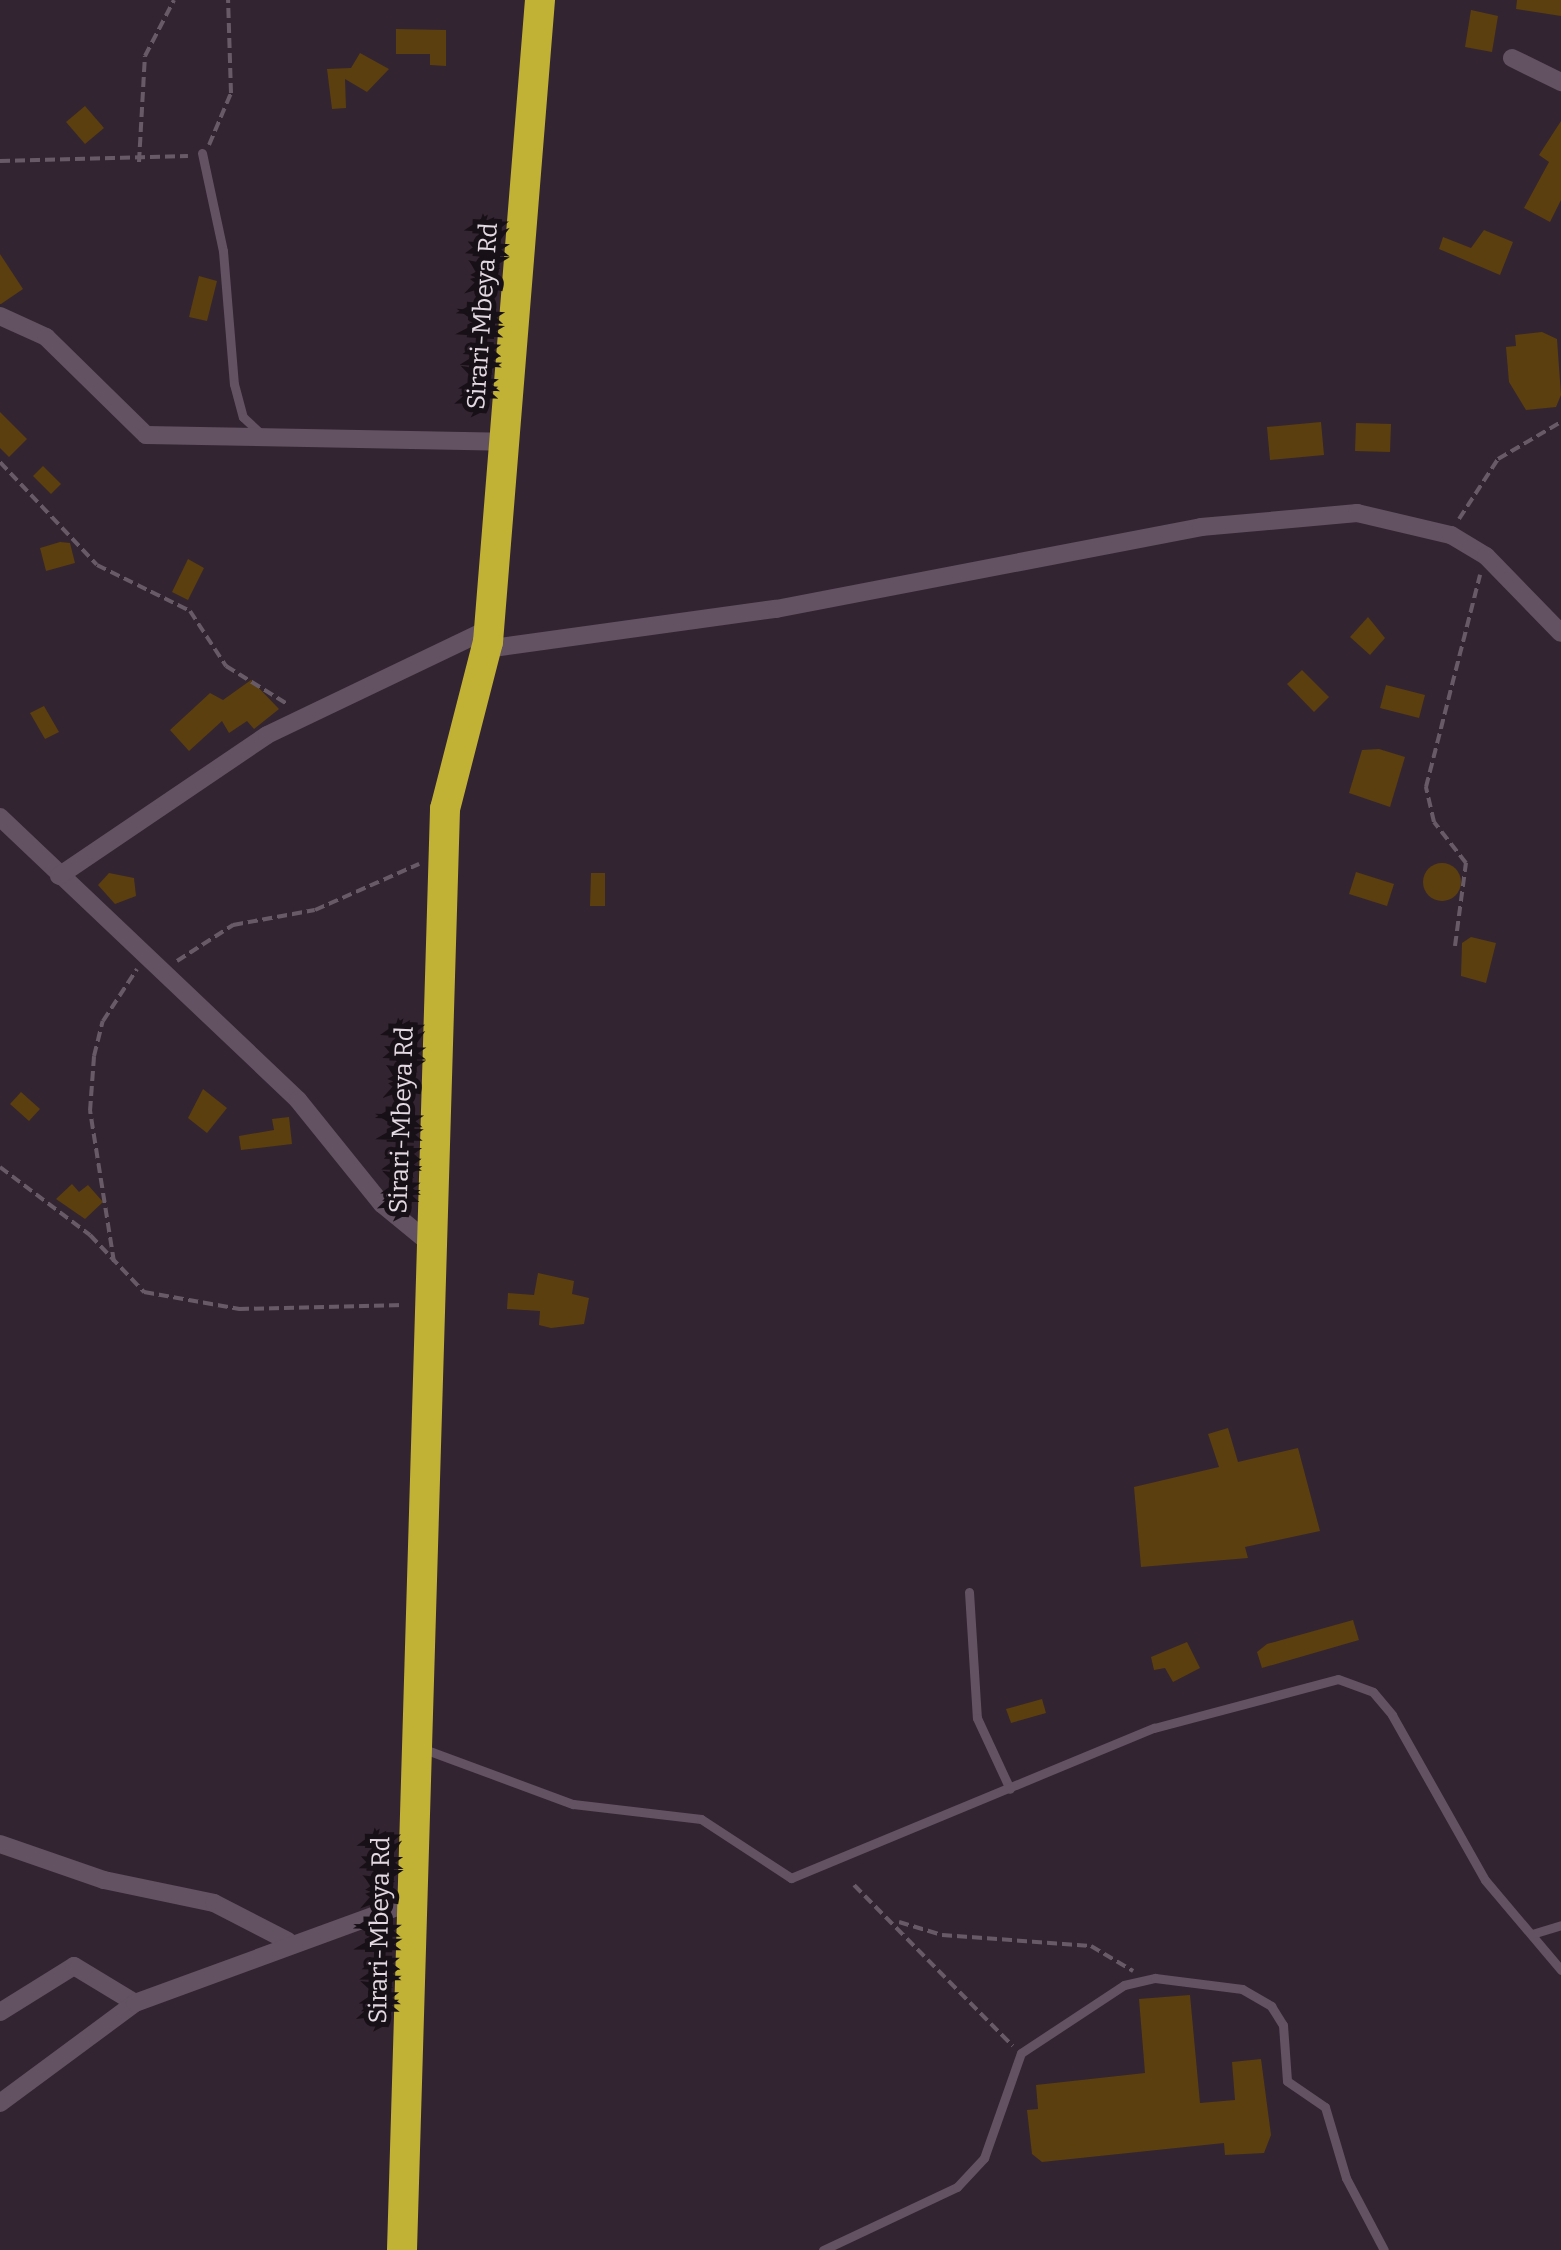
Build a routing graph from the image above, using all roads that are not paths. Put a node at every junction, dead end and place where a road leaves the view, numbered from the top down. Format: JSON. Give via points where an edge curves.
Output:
{"nodes":[{"id":1,"x":540,"y":0,"type":"edge"},
{"id":2,"x":1512,"y":58,"type":"dead end"},
{"id":3,"x":1561,"y":82,"type":"edge"},
{"id":4,"x":202,"y":153,"type":"road end"},
{"id":5,"x":0,"y":316,"type":"edge"},
{"id":6,"x":262,"y":434,"type":"junction"},
{"id":7,"x":503,"y":442,"type":"junction"},
{"id":8,"x":1561,"y":633,"type":"edge"},
{"id":9,"x":488,"y":638,"type":"junction"},
{"id":10,"x":0,"y":817,"type":"edge"},
{"id":11,"x":59,"y":876,"type":"junction"},
{"id":12,"x":426,"y":1241,"type":"junction"},
{"id":13,"x":969,"y":1592,"type":"dead end"},
{"id":14,"x":417,"y":1746,"type":"junction"},
{"id":15,"x":1010,"y":1789,"type":"junction"},
{"id":16,"x":0,"y":1844,"type":"edge"},
{"id":17,"x":408,"y":1903,"type":"junction"},
{"id":18,"x":1561,"y":1926,"type":"edge"},
{"id":19,"x":1532,"y":1934,"type":"junction"},
{"id":20,"x":288,"y":1941,"type":"junction"},
{"id":21,"x":1561,"y":1970,"type":"edge"},
{"id":22,"x":135,"y":2004,"type":"junction"},
{"id":23,"x":0,"y":2012,"type":"edge"},
{"id":24,"x":0,"y":2102,"type":"edge"},
{"id":25,"x":402,"y":2250,"type":"edge"},
{"id":26,"x":823,"y":2250,"type":"edge"},
{"id":27,"x":1384,"y":2250,"type":"edge"}],
"edges":[{"from":1,"to":7,"type":"highway","name":"Sirari-Mbeya Rd"},
{"from":2,"to":3,"type":"street"},
{"from":4,"to":6,"type":"lane","via":[[224,251],[240,409]]},
{"from":5,"to":6,"type":"street","via":[[46,337],[146,434]]},
{"from":6,"to":7,"type":"street"},
{"from":7,"to":9,"type":"highway","name":"Sirari-Mbeya Rd"},
{"from":8,"to":9,"type":"street","via":[[1486,556],[1451,535],[1357,512],[1265,519],[776,609]]},
{"from":9,"to":11,"type":"street","via":[[314,710],[198,774]]},
{"from":9,"to":12,"type":"highway","name":"Sirari-Mbeya Rd","via":[[452,762]]},
{"from":10,"to":11,"type":"street"},
{"from":11,"to":12,"type":"street","via":[[298,1100],[382,1204]]},
{"from":12,"to":14,"type":"highway","name":"Sirari-Mbeya Rd"},
{"from":13,"to":15,"type":"lane","via":[[976,1718]]},
{"from":14,"to":15,"type":"lane","via":[[573,1804],[700,1818],[792,1878]]},
{"from":14,"to":17,"type":"highway","name":"Sirari-Mbeya Rd"},
{"from":15,"to":19,"type":"lane","via":[[1268,1691],[1356,1682],[1392,1715],[1475,1865]]},
{"from":16,"to":20,"type":"street","via":[[104,1880],[214,1903]]},
{"from":17,"to":20,"type":"street"},
{"from":17,"to":25,"type":"highway","name":"Sirari-Mbeya Rd"},
{"from":18,"to":19,"type":"lane"},
{"from":19,"to":21,"type":"lane"},
{"from":20,"to":22,"type":"street"},
{"from":22,"to":23,"type":"street","via":[[74,1966]]},
{"from":22,"to":24,"type":"street"},
{"from":26,"to":27,"type":"lane","via":[[957,2187],[984,2158],[1021,2052],[1142,1979],[1222,1985],[1271,2006],[1284,2024],[1286,2081],[1325,2107],[1346,2178]]}]}
